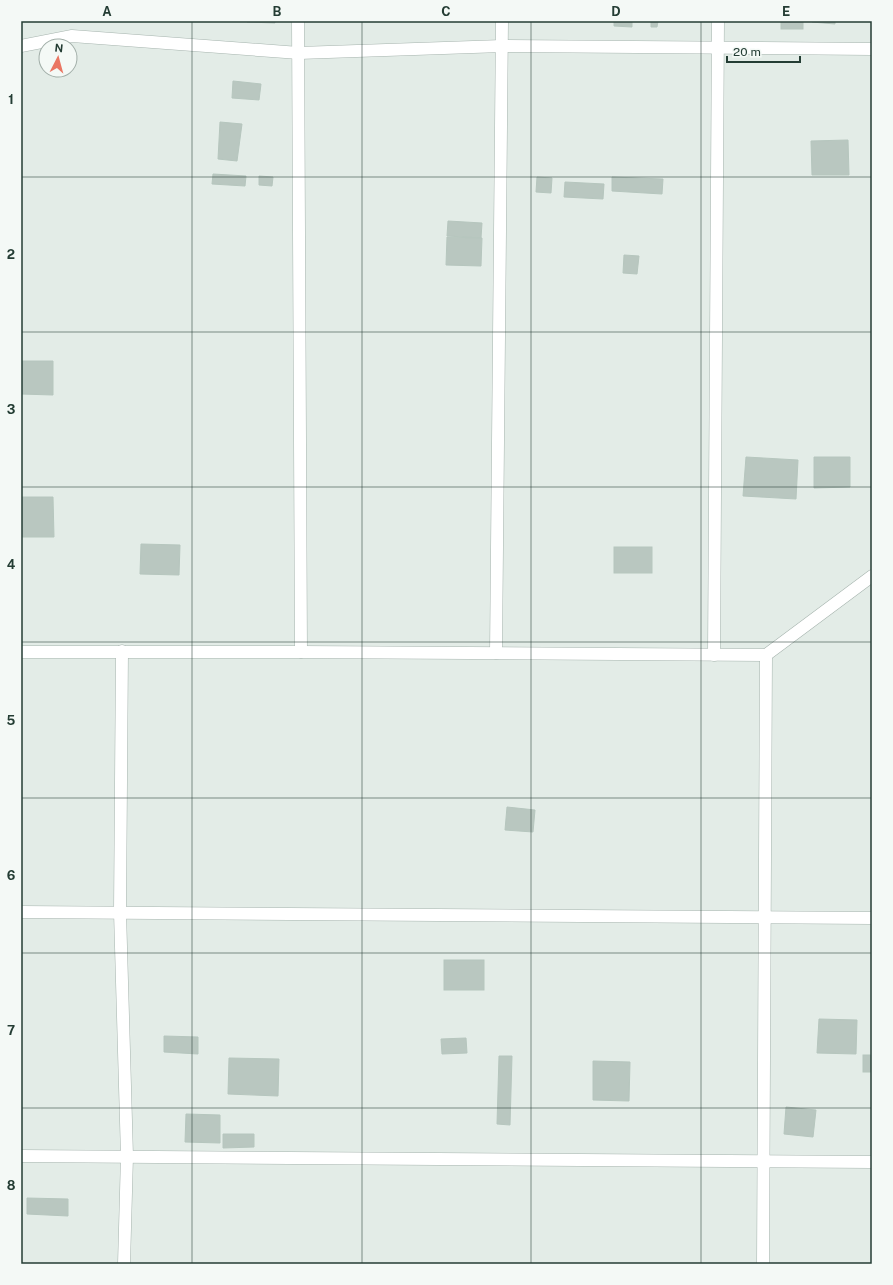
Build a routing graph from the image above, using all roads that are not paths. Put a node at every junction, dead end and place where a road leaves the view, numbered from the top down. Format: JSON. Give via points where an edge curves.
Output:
{"nodes":[{"id":1,"x":298,"y":21,"type":"edge"},
{"id":2,"x":502,"y":21,"type":"edge"},
{"id":3,"x":718,"y":21,"type":"edge"},
{"id":4,"x":21,"y":46,"type":"edge"},
{"id":5,"x":502,"y":46,"type":"junction"},
{"id":6,"x":718,"y":48,"type":"junction"},
{"id":7,"x":872,"y":49,"type":"edge"},
{"id":8,"x":299,"y":54,"type":"junction"},
{"id":9,"x":872,"y":576,"type":"edge"},
{"id":10,"x":122,"y":651,"type":"junction"},
{"id":11,"x":21,"y":652,"type":"edge"},
{"id":12,"x":301,"y":652,"type":"junction"},
{"id":13,"x":496,"y":653,"type":"junction"},
{"id":14,"x":714,"y":655,"type":"junction"},
{"id":15,"x":766,"y":655,"type":"junction"},
{"id":16,"x":21,"y":912,"type":"edge"},
{"id":17,"x":120,"y":912,"type":"junction"},
{"id":18,"x":764,"y":917,"type":"junction"},
{"id":19,"x":872,"y":918,"type":"edge"},
{"id":20,"x":21,"y":1156,"type":"edge"},
{"id":21,"x":128,"y":1156,"type":"junction"},
{"id":22,"x":763,"y":1161,"type":"junction"},
{"id":23,"x":872,"y":1162,"type":"edge"},
{"id":24,"x":124,"y":1264,"type":"edge"},
{"id":25,"x":763,"y":1264,"type":"edge"}],
"edges":[{"from":1,"to":8,"type":"street"},
{"from":2,"to":5,"type":"street"},
{"from":3,"to":6,"type":"street"},
{"from":4,"to":8,"type":"street","via":[[72,36]]},
{"from":5,"to":6,"type":"street"},
{"from":5,"to":8,"type":"street"},
{"from":5,"to":13,"type":"street"},
{"from":6,"to":7,"type":"street"},
{"from":6,"to":14,"type":"street"},
{"from":8,"to":12,"type":"street"},
{"from":9,"to":15,"type":"street"},
{"from":10,"to":11,"type":"street"},
{"from":10,"to":12,"type":"street"},
{"from":10,"to":17,"type":"street"},
{"from":12,"to":13,"type":"street"},
{"from":13,"to":14,"type":"street"},
{"from":14,"to":15,"type":"street"},
{"from":15,"to":18,"type":"street"},
{"from":16,"to":17,"type":"street"},
{"from":17,"to":18,"type":"street"},
{"from":17,"to":21,"type":"street"},
{"from":18,"to":19,"type":"street"},
{"from":18,"to":22,"type":"street"},
{"from":20,"to":21,"type":"street"},
{"from":21,"to":22,"type":"street"},
{"from":21,"to":24,"type":"street"},
{"from":22,"to":23,"type":"street"},
{"from":22,"to":25,"type":"street"}]}
